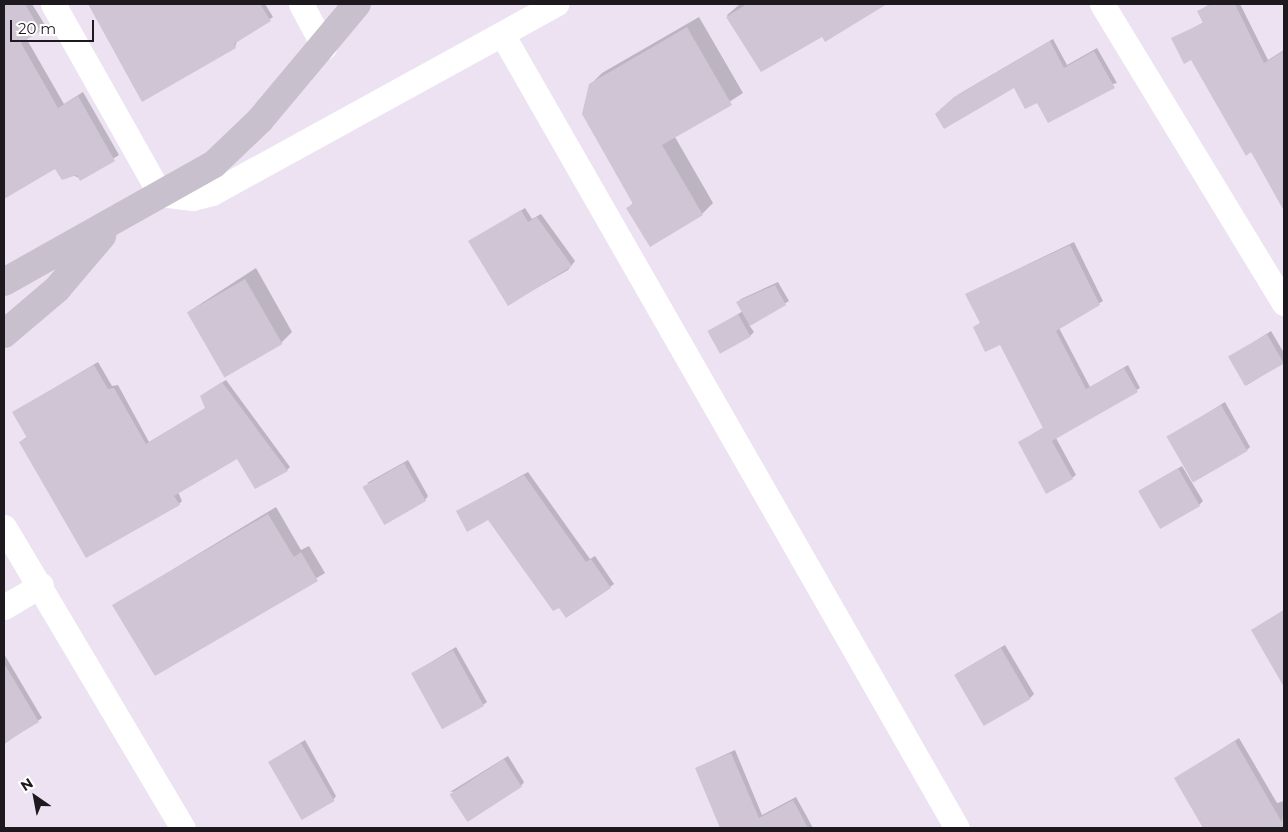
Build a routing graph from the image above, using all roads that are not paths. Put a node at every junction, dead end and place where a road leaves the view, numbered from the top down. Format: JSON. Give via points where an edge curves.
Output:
{"nodes":[{"id":1,"x":53,"y":4,"type":"edge"},
{"id":2,"x":301,"y":4,"type":"edge"},
{"id":3,"x":357,"y":4,"type":"edge"},
{"id":4,"x":556,"y":4,"type":"edge"},
{"id":5,"x":1102,"y":4,"type":"edge"},
{"id":6,"x":502,"y":34,"type":"junction"},
{"id":7,"x":324,"y":47,"type":"junction"},
{"id":8,"x":160,"y":194,"type":"junction"},
{"id":9,"x":118,"y":218,"type":"junction"},
{"id":10,"x":4,"y":282,"type":"edge"},
{"id":11,"x":1284,"y":304,"type":"edge"},
{"id":12,"x":4,"y":334,"type":"edge"},
{"id":13,"x":4,"y":527,"type":"edge"},
{"id":14,"x":42,"y":585,"type":"junction"},
{"id":15,"x":4,"y":607,"type":"edge"},
{"id":16,"x":183,"y":828,"type":"edge"},
{"id":17,"x":957,"y":828,"type":"edge"}],
"edges":[{"from":1,"to":8,"type":"street"},
{"from":2,"to":7,"type":"street"},
{"from":3,"to":7,"type":"street"},
{"from":4,"to":6,"type":"street"},
{"from":5,"to":11,"type":"street"},
{"from":6,"to":8,"type":"street","via":[[212,193],[193,198]]},
{"from":6,"to":17,"type":"street"},
{"from":7,"to":8,"type":"street","via":[[260,120],[214,164]]},
{"from":8,"to":9,"type":"street"},
{"from":9,"to":10,"type":"street","via":[[40,266]]},
{"from":9,"to":12,"type":"street","via":[[57,289]]},
{"from":13,"to":14,"type":"street"},
{"from":14,"to":15,"type":"street"},
{"from":14,"to":16,"type":"street"}]}
